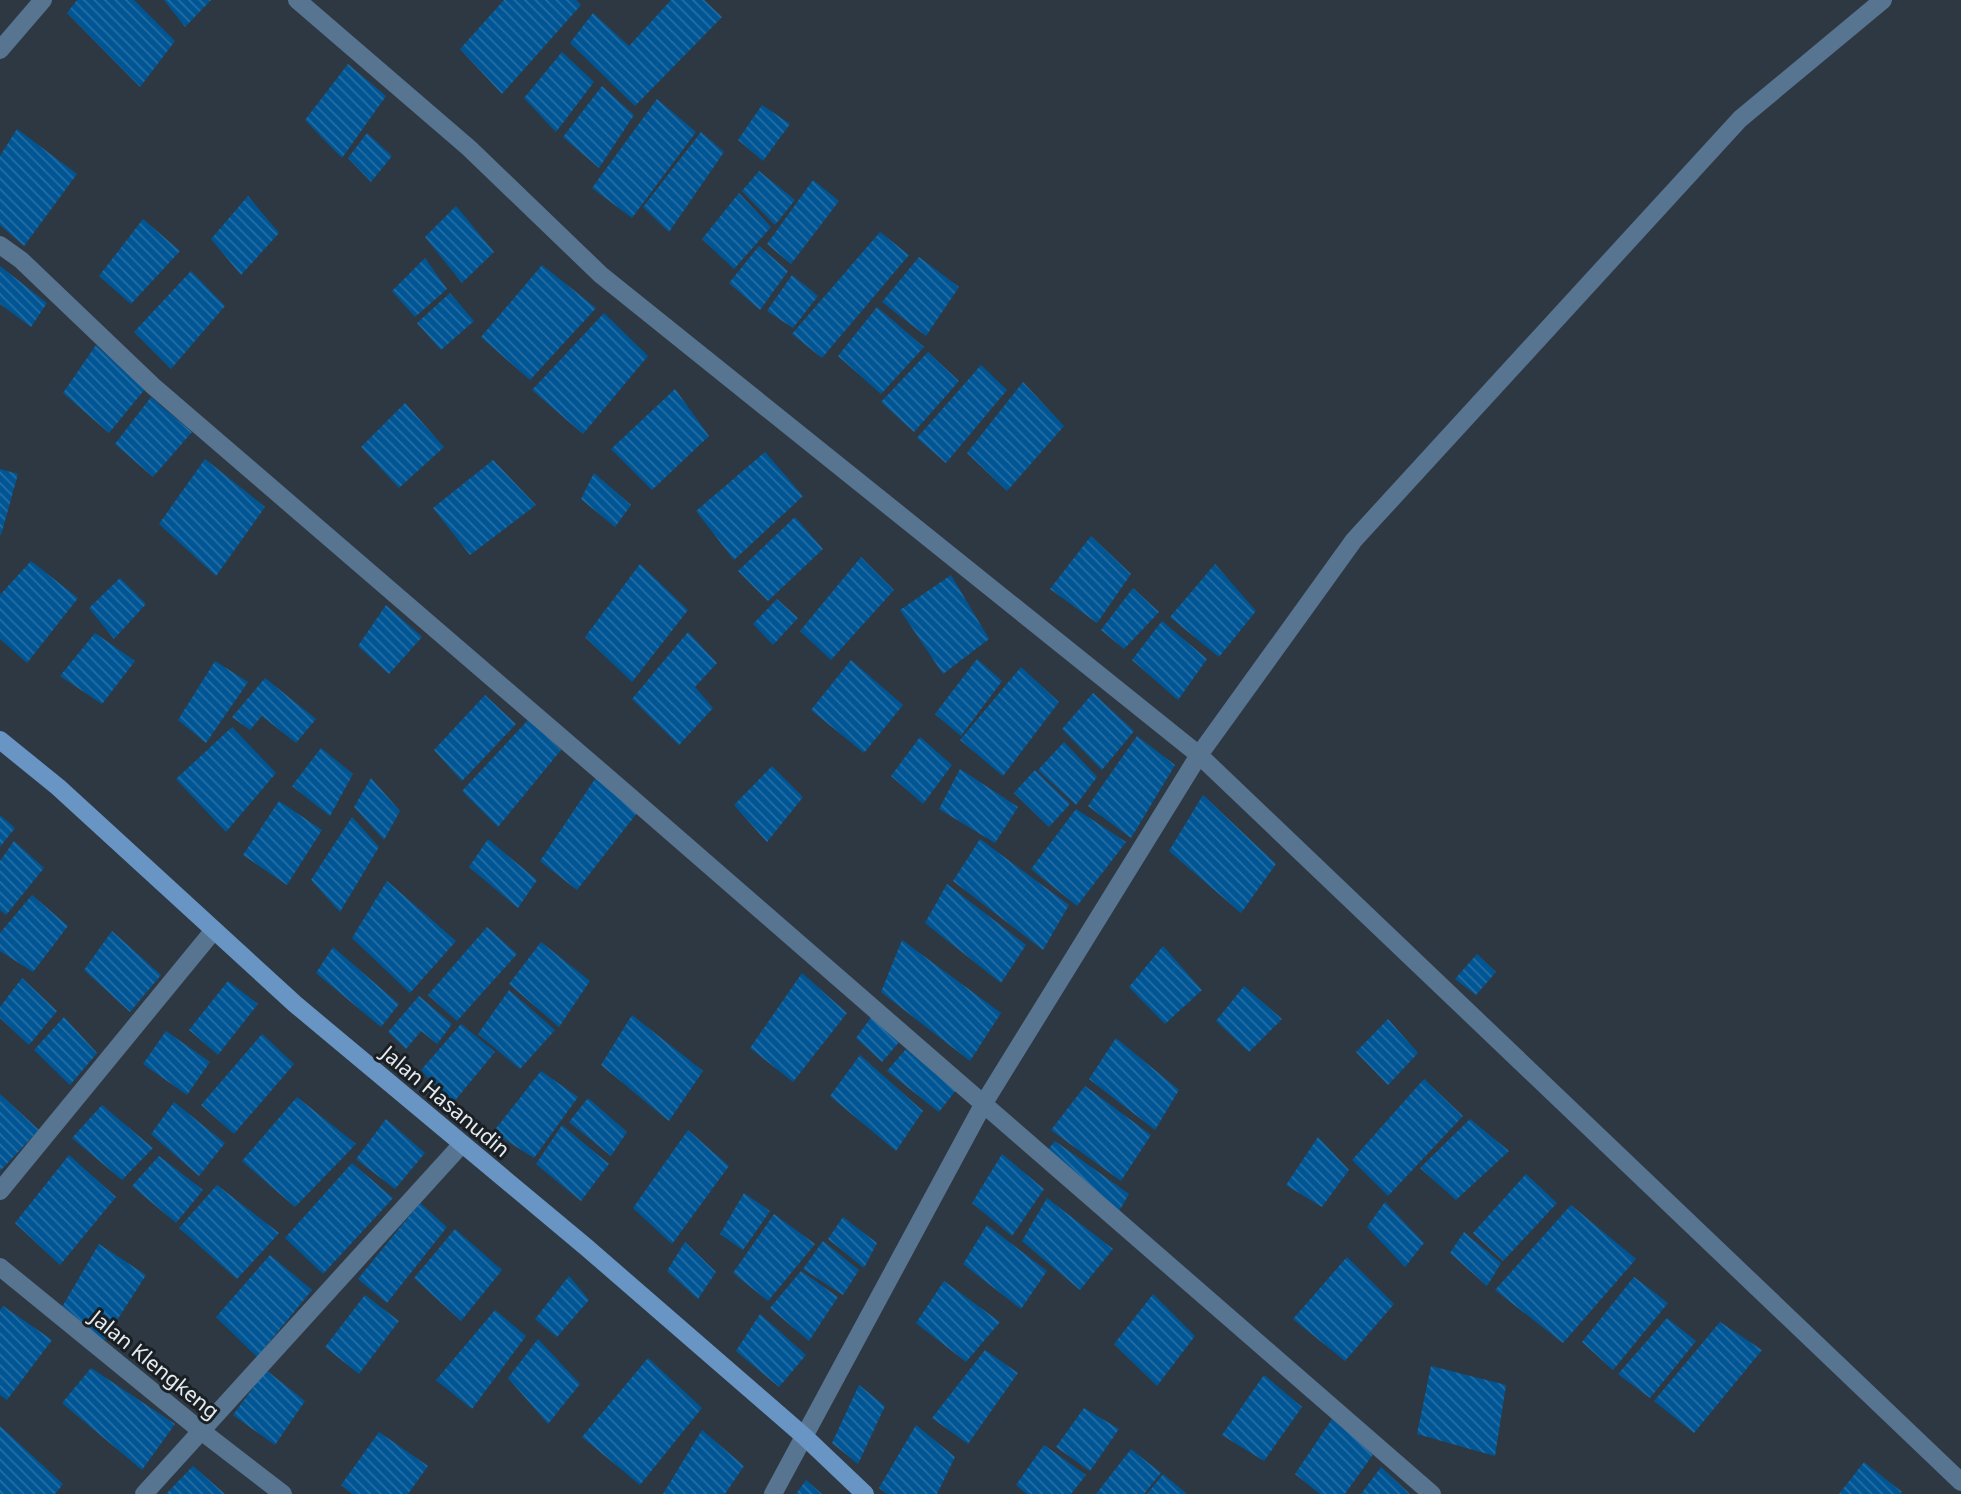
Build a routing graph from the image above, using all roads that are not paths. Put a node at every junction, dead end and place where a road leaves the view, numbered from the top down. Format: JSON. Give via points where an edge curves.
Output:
{"nodes":[{"id":1,"x":43,"y":0,"type":"edge"},
{"id":2,"x":298,"y":0,"type":"edge"},
{"id":3,"x":1883,"y":0,"type":"edge"},
{"id":4,"x":0,"y":50,"type":"edge"},
{"id":5,"x":0,"y":245,"type":"edge"},
{"id":6,"x":0,"y":740,"type":"edge"},
{"id":7,"x":1199,"y":755,"type":"junction"},
{"id":8,"x":214,"y":930,"type":"junction"},
{"id":9,"x":984,"y":1103,"type":"junction"},
{"id":10,"x":462,"y":1144,"type":"junction"},
{"id":11,"x":0,"y":1191,"type":"edge"},
{"id":12,"x":0,"y":1267,"type":"edge"},
{"id":13,"x":201,"y":1430,"type":"junction"},
{"id":14,"x":805,"y":1437,"type":"junction"},
{"id":15,"x":1961,"y":1482,"type":"edge"},
{"id":16,"x":144,"y":1494,"type":"edge"},
{"id":17,"x":283,"y":1494,"type":"edge"},
{"id":18,"x":773,"y":1494,"type":"edge"},
{"id":19,"x":865,"y":1494,"type":"edge"},
{"id":20,"x":1432,"y":1494,"type":"edge"}],
"edges":[{"from":1,"to":4,"type":"street"},
{"from":2,"to":7,"type":"street","via":[[469,148],[601,275]]},
{"from":3,"to":7,"type":"street","via":[[1740,119],[1354,540]]},
{"from":5,"to":9,"type":"street","via":[[153,386]]},
{"from":6,"to":8,"type":"main road","name":"Jalan Hasanudin"},
{"from":7,"to":9,"type":"street"},
{"from":7,"to":15,"type":"street"},
{"from":8,"to":10,"type":"main road","name":"Jalan Hasanudin"},
{"from":8,"to":11,"type":"street"},
{"from":9,"to":14,"type":"street"},
{"from":9,"to":20,"type":"street"},
{"from":10,"to":13,"type":"street"},
{"from":10,"to":14,"type":"main road","name":"Jalan Hasanudin"},
{"from":12,"to":13,"type":"street","name":"Jalan Klengkeng"},
{"from":13,"to":16,"type":"street"},
{"from":13,"to":17,"type":"street","name":"Jalan Klengkeng"},
{"from":14,"to":18,"type":"street"},
{"from":14,"to":19,"type":"main road","name":"Jalan Hasanudin"}]}
